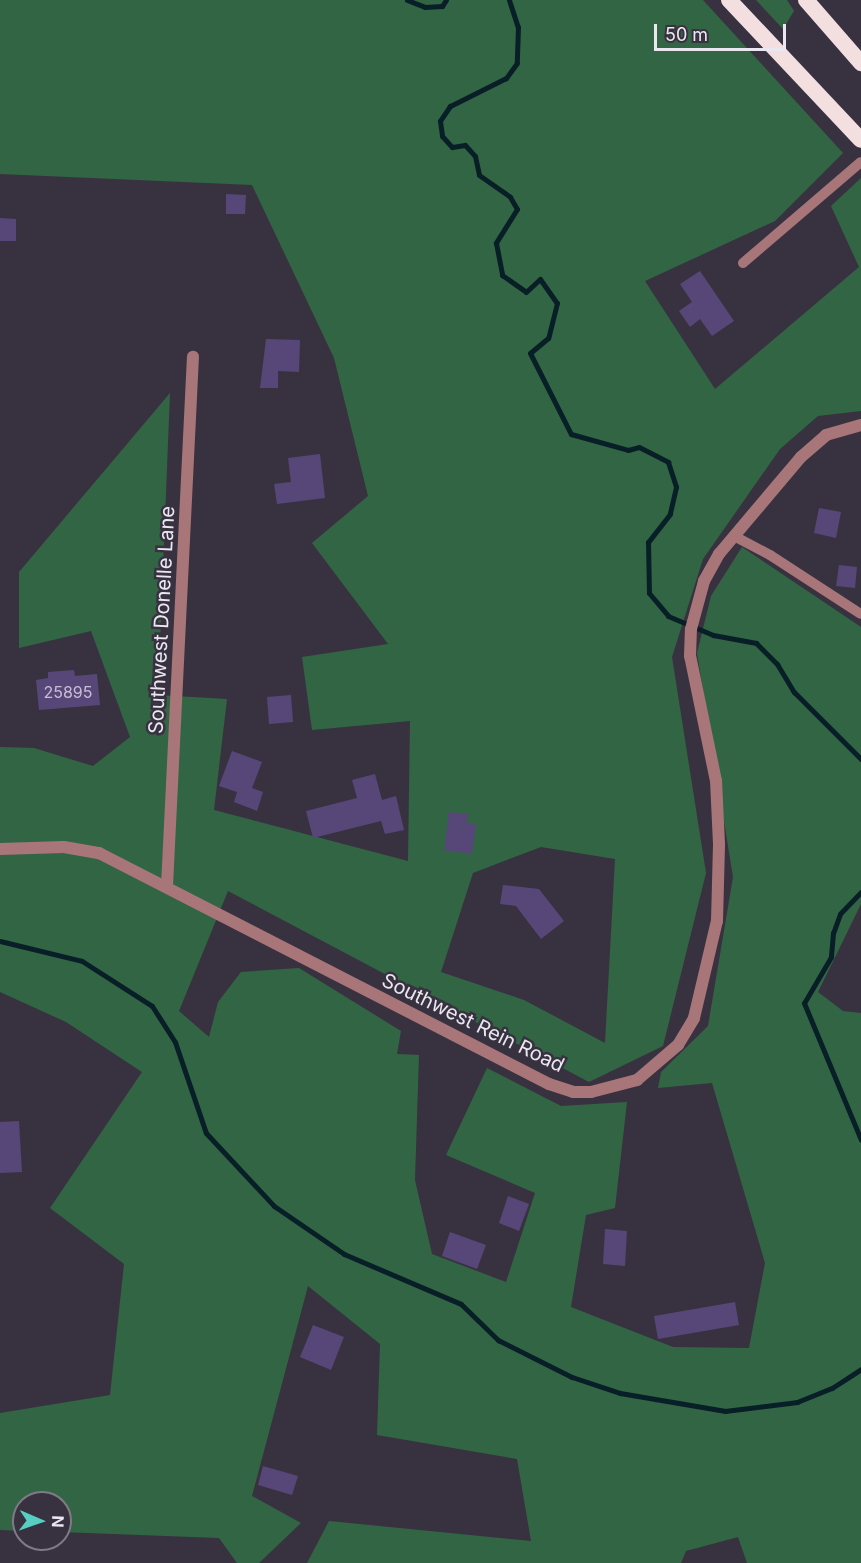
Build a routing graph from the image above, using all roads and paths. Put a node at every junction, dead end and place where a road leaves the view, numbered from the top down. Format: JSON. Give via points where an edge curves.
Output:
{"nodes":[{"id":1,"x":729,"y":0,"type":"edge"},
{"id":2,"x":806,"y":0,"type":"edge"},
{"id":3,"x":861,"y":63,"type":"edge"},
{"id":4,"x":861,"y":140,"type":"edge"},
{"id":5,"x":861,"y":162,"type":"edge"},
{"id":6,"x":743,"y":263,"type":"dead end"},
{"id":7,"x":193,"y":357,"type":"dead end"},
{"id":8,"x":861,"y":425,"type":"edge"},
{"id":9,"x":734,"y":536,"type":"junction"},
{"id":10,"x":861,"y":614,"type":"edge"},
{"id":11,"x":0,"y":849,"type":"edge"},
{"id":12,"x":167,"y":886,"type":"junction"}],
"edges":[{"from":1,"to":4,"type":"highway"},
{"from":2,"to":3,"type":"highway"},
{"from":5,"to":6,"type":"lane"},
{"from":7,"to":12,"type":"street","name":"Southwest Donelle Lane"},
{"from":8,"to":9,"type":"street","name":"Southwest Rein Road","via":[[826,435]]},
{"from":9,"to":10,"type":"lane"},
{"from":9,"to":12,"type":"street","name":"Southwest Rein Road","via":[[704,581],[691,629],[694,687],[716,781],[717,921],[694,1018],[678,1045],[651,1071],[621,1086],[573,1092],[549,1084]]},
{"from":11,"to":12,"type":"street","name":"Southwest Rein Road","via":[[82,848]]}]}
